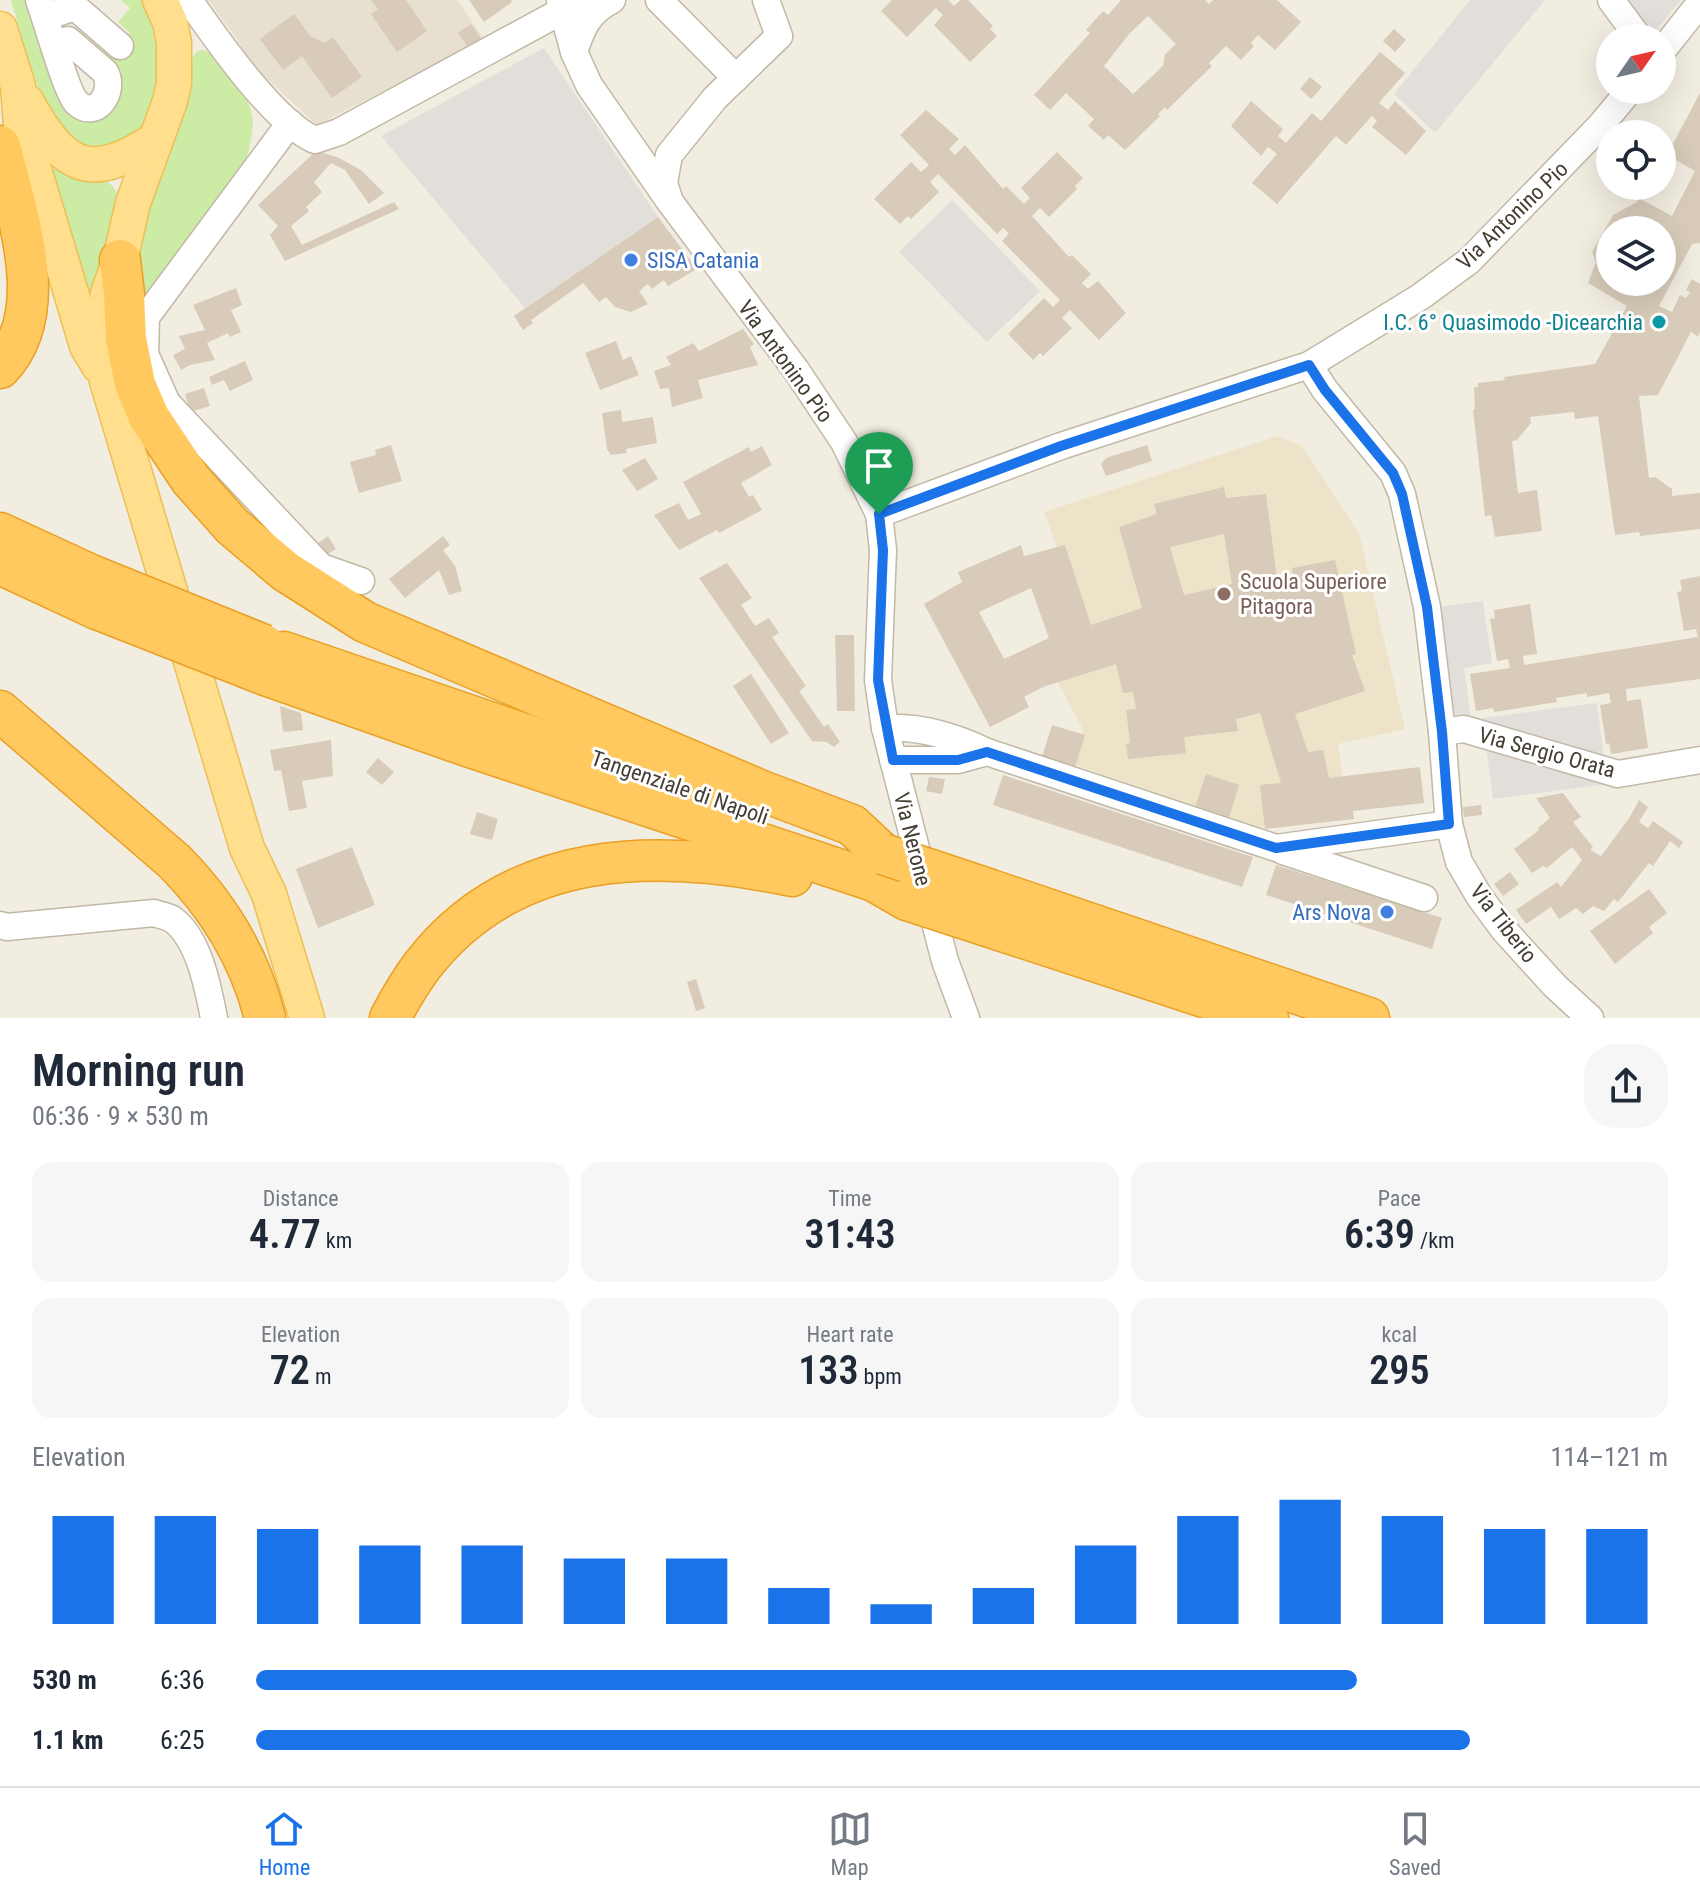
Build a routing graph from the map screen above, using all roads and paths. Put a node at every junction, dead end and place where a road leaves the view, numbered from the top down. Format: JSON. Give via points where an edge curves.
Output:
{"nodes":[{"id":1,"x":160,"y":0,"type":"edge"},
{"id":2,"x":189,"y":0,"type":"edge"},
{"id":3,"x":612,"y":0,"type":"edge"},
{"id":4,"x":659,"y":0,"type":"edge"},
{"id":5,"x":766,"y":0,"type":"edge"},
{"id":6,"x":1611,"y":0,"type":"edge"},
{"id":7,"x":568,"y":3,"type":"edge"},
{"id":8,"x":1700,"y":3,"type":"edge"},
{"id":9,"x":42,"y":8,"type":"edge"},
{"id":10,"x":1629,"y":24,"type":"edge"},
{"id":11,"x":0,"y":29,"type":"edge"},
{"id":12,"x":1676,"y":33,"type":"edge"},
{"id":13,"x":55,"y":44,"type":"dead end"},
{"id":14,"x":120,"y":46,"type":"dead end"},
{"id":15,"x":574,"y":52,"type":"junction"},
{"id":16,"x":736,"y":78,"type":"junction"},
{"id":17,"x":18,"y":86,"type":"junction"},
{"id":18,"x":1618,"y":104,"type":"edge"},
{"id":19,"x":290,"y":123,"type":"junction"},
{"id":20,"x":625,"y":138,"type":"junction"},
{"id":21,"x":155,"y":140,"type":"junction"},
{"id":22,"x":678,"y":141,"type":"junction"},
{"id":23,"x":0,"y":146,"type":"edge"},
{"id":24,"x":670,"y":202,"type":"junction"},
{"id":25,"x":120,"y":260,"type":"junction"},
{"id":26,"x":1309,"y":365,"type":"junction"},
{"id":27,"x":0,"y":368,"type":"edge"},
{"id":28,"x":107,"y":381,"type":"junction"},
{"id":29,"x":879,"y":514,"type":"junction"},
{"id":30,"x":0,"y":533,"type":"edge"},
{"id":31,"x":0,"y":564,"type":"edge"},
{"id":32,"x":361,"y":581,"type":"dead end"},
{"id":33,"x":94,"y":592,"type":"junction"},
{"id":34,"x":266,"y":660,"type":"junction"},
{"id":35,"x":0,"y":711,"type":"edge"},
{"id":36,"x":885,"y":728,"type":"junction"},
{"id":37,"x":1442,"y":732,"type":"junction"},
{"id":38,"x":987,"y":752,"type":"junction"},
{"id":39,"x":893,"y":760,"type":"junction"},
{"id":40,"x":1700,"y":760,"type":"edge"},
{"id":41,"x":1449,"y":824,"type":"junction"},
{"id":42,"x":247,"y":848,"type":"junction"},
{"id":43,"x":1276,"y":848,"type":"junction"},
{"id":44,"x":883,"y":854,"type":"junction"},
{"id":45,"x":1424,"y":898,"type":"dead end"},
{"id":46,"x":907,"y":900,"type":"junction"},
{"id":47,"x":987,"y":907,"type":"junction"},
{"id":48,"x":0,"y":925,"type":"edge"},
{"id":49,"x":214,"y":1018,"type":"edge"},
{"id":50,"x":265,"y":1018,"type":"edge"},
{"id":51,"x":278,"y":1018,"type":"edge"},
{"id":52,"x":307,"y":1018,"type":"edge"},
{"id":53,"x":390,"y":1018,"type":"edge"},
{"id":54,"x":966,"y":1018,"type":"edge"},
{"id":55,"x":1268,"y":1018,"type":"edge"},
{"id":56,"x":1369,"y":1018,"type":"edge"},
{"id":57,"x":1590,"y":1018,"type":"edge"}],
"edges":[{"from":1,"to":21,"type":"main road","via":[[170,22],[176,65]]},
{"from":2,"to":19,"type":"street","via":[[240,70]]},
{"from":3,"to":15,"type":"street","via":[[584,24]]},
{"from":4,"to":16,"type":"street"},
{"from":5,"to":16,"type":"street","via":[[779,36]]},
{"from":6,"to":10,"type":"street"},
{"from":7,"to":15,"type":"street","name":"Via Antonino Pio"},
{"from":7,"to":19,"type":"street","via":[[326,139],[315,140]]},
{"from":8,"to":12,"type":"street"},
{"from":9,"to":13,"type":"street"},
{"from":9,"to":14,"type":"street","via":[[75,7]]},
{"from":11,"to":17,"type":"main road"},
{"from":15,"to":20,"type":"street","name":"Via Antonino Pio"},
{"from":16,"to":22,"type":"street"},
{"from":17,"to":21,"type":"main road","via":[[54,146],[83,163],[115,163]]},
{"from":17,"to":28,"type":"main road","via":[[21,126],[87,346]]},
{"from":18,"to":26,"type":"street","name":"Via Antonino Pio","via":[[1469,261]]},
{"from":19,"to":32,"type":"street","via":[[146,317],[145,354],[167,403],[321,567]]},
{"from":20,"to":22,"type":"street","via":[[653,153]]},
{"from":20,"to":24,"type":"street","name":"Via Antonino Pio","via":[[636,169]]},
{"from":21,"to":25,"type":"main road"},
{"from":22,"to":24,"type":"street","via":[[665,171]]},
{"from":23,"to":27,"type":"highway","via":[[28,282],[25,329]]},
{"from":24,"to":29,"type":"street","name":"Via Antonino Pio","via":[[804,382],[844,442]]},
{"from":25,"to":28,"type":"main road","via":[[105,316]]},
{"from":25,"to":44,"type":"highway","via":[[126,339],[135,384],[149,417],[184,470],[232,526],[285,571],[365,622],[852,825]]},
{"from":26,"to":29,"type":"street","name":"Via Antonino Pio","via":[[1076,441]]},
{"from":26,"to":37,"type":"street","name":"Via Tiberio","via":[[1393,473],[1402,494],[1427,607]]},
{"from":28,"to":42,"type":"main road"},
{"from":29,"to":36,"type":"street","name":"Via Nerone","via":[[883,550],[878,680]]},
{"from":30,"to":33,"type":"highway","name":"Tangenziale di Napoli"},
{"from":31,"to":33,"type":"highway","name":"Tangenziale di Napoli"},
{"from":33,"to":34,"type":"highway","name":"Tangenziale di Napoli","bridge":true},
{"from":34,"to":44,"type":"highway","name":"Tangenziale di Napoli","via":[[440,707]]},
{"from":34,"to":46,"type":"highway","name":"Tangenziale di Napoli","via":[[512,761],[874,881]]},
{"from":35,"to":50,"type":"highway","via":[[199,886],[248,965]]},
{"from":36,"to":38,"type":"street","via":[[903,726]]},
{"from":36,"to":39,"type":"street","name":"Via Nerone"},
{"from":37,"to":40,"type":"street","name":"Via Sergio Orata","via":[[1464,729],[1618,774]]},
{"from":37,"to":41,"type":"street","name":"Via Tiberio"},
{"from":38,"to":39,"type":"street","via":[[958,760]]},
{"from":38,"to":43,"type":"street"},
{"from":39,"to":54,"type":"street","name":"Via Nerone","via":[[945,961]]},
{"from":41,"to":43,"type":"street"},
{"from":41,"to":57,"type":"street","name":"Via Tiberio","via":[[1459,862],[1479,896],[1504,930]]},
{"from":42,"to":51,"type":"main road","via":[[252,898]]},
{"from":42,"to":52,"type":"main road","via":[[269,894]]},
{"from":43,"to":45,"type":"street"},
{"from":44,"to":47,"type":"highway","name":"Tangenziale di Napoli","bridge":true},
{"from":46,"to":47,"type":"highway","name":"Tangenziale di Napoli","bridge":true},
{"from":46,"to":53,"type":"highway","via":[[885,904],[793,876],[691,860],[591,864],[524,886],[469,920],[422,966]]},
{"from":47,"to":55,"type":"highway","name":"Tangenziale di Napoli"},
{"from":47,"to":56,"type":"highway","name":"Tangenziale di Napoli"},
{"from":48,"to":49,"type":"street","via":[[154,913],[171,918],[185,933],[206,975]]}]}
